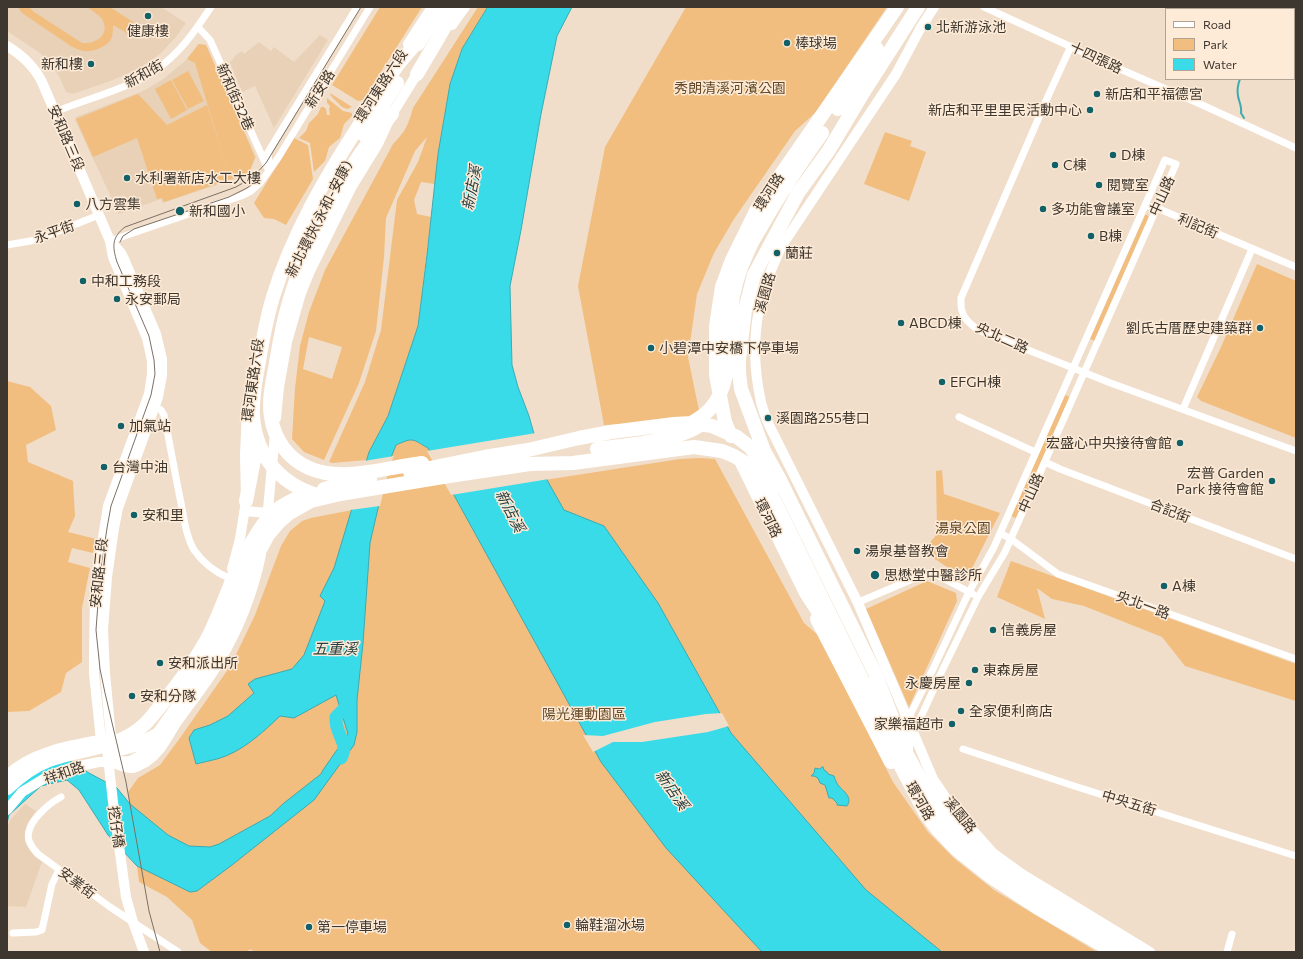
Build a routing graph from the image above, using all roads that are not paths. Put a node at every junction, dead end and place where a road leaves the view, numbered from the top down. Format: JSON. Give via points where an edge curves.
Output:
{"nodes":[{"id":1,"x":211,"y":7,"type":"edge"},
{"id":2,"x":357,"y":7,"type":"edge"},
{"id":3,"x":370,"y":7,"type":"edge"},
{"id":4,"x":432,"y":7,"type":"edge"},
{"id":5,"x":442,"y":7,"type":"edge"},
{"id":6,"x":456,"y":7,"type":"edge"},
{"id":7,"x":459,"y":7,"type":"edge"},
{"id":8,"x":465,"y":7,"type":"edge"},
{"id":9,"x":899,"y":7,"type":"edge"},
{"id":10,"x":918,"y":7,"type":"edge"},
{"id":11,"x":934,"y":7,"type":"edge"},
{"id":12,"x":984,"y":7,"type":"edge"},
{"id":13,"x":198,"y":27,"type":"junction"},
{"id":14,"x":903,"y":29,"type":"junction"},
{"id":15,"x":423,"y":35,"type":"junction"},
{"id":16,"x":7,"y":46,"type":"edge"},
{"id":17,"x":1071,"y":46,"type":"junction"},
{"id":18,"x":416,"y":74,"type":"junction"},
{"id":19,"x":55,"y":112,"type":"junction"},
{"id":20,"x":392,"y":114,"type":"junction"},
{"id":21,"x":819,"y":143,"type":"junction"},
{"id":22,"x":1296,"y":148,"type":"edge"},
{"id":23,"x":269,"y":170,"type":"junction"},
{"id":24,"x":1145,"y":204,"type":"junction"},
{"id":25,"x":1157,"y":208,"type":"junction"},
{"id":26,"x":99,"y":216,"type":"junction"},
{"id":27,"x":110,"y":241,"type":"junction"},
{"id":28,"x":7,"y":245,"type":"edge"},
{"id":29,"x":1252,"y":249,"type":"junction"},
{"id":30,"x":1296,"y":267,"type":"edge"},
{"id":31,"x":1073,"y":367,"type":"junction"},
{"id":32,"x":1084,"y":372,"type":"junction"},
{"id":33,"x":150,"y":404,"type":"junction"},
{"id":34,"x":1183,"y":409,"type":"junction"},
{"id":35,"x":959,"y":417,"type":"dead end"},
{"id":36,"x":1036,"y":452,"type":"junction"},
{"id":37,"x":1296,"y":452,"type":"edge"},
{"id":38,"x":529,"y":457,"type":"junction"},
{"id":39,"x":484,"y":458,"type":"junction"},
{"id":40,"x":1045,"y":462,"type":"junction"},
{"id":41,"x":479,"y":472,"type":"junction"},
{"id":42,"x":245,"y":506,"type":"junction"},
{"id":43,"x":268,"y":513,"type":"junction"},
{"id":44,"x":1000,"y":533,"type":"junction"},
{"id":45,"x":1011,"y":539,"type":"junction"},
{"id":46,"x":256,"y":546,"type":"junction"},
{"id":47,"x":1296,"y":559,"type":"edge"},
{"id":48,"x":811,"y":570,"type":"junction"},
{"id":49,"x":229,"y":578,"type":"junction"},
{"id":50,"x":969,"y":592,"type":"junction"},
{"id":51,"x":806,"y":593,"type":"junction"},
{"id":52,"x":978,"y":597,"type":"junction"},
{"id":53,"x":858,"y":603,"type":"junction"},
{"id":54,"x":1296,"y":659,"type":"edge"},
{"id":55,"x":887,"y":705,"type":"junction"},
{"id":56,"x":175,"y":706,"type":"junction"},
{"id":57,"x":908,"y":719,"type":"junction"},
{"id":58,"x":177,"y":723,"type":"junction"},
{"id":59,"x":904,"y":742,"type":"junction"},
{"id":60,"x":80,"y":744,"type":"junction"},
{"id":61,"x":107,"y":747,"type":"junction"},
{"id":62,"x":963,"y":748,"type":"dead end"},
{"id":63,"x":143,"y":754,"type":"junction"},
{"id":64,"x":85,"y":765,"type":"junction"},
{"id":65,"x":110,"y":772,"type":"joint"},
{"id":66,"x":7,"y":775,"type":"edge"},
{"id":67,"x":7,"y":788,"type":"edge"},
{"id":68,"x":7,"y":797,"type":"edge"},
{"id":69,"x":61,"y":797,"type":"dead end"},
{"id":70,"x":7,"y":810,"type":"edge"},
{"id":71,"x":926,"y":814,"type":"junction"},
{"id":72,"x":1296,"y":856,"type":"edge"},
{"id":73,"x":59,"y":870,"type":"junction"},
{"id":74,"x":132,"y":922,"type":"junction"},
{"id":75,"x":13,"y":933,"type":"dead end"},
{"id":76,"x":1232,"y":934,"type":"dead end"},
{"id":77,"x":144,"y":952,"type":"edge"},
{"id":78,"x":178,"y":952,"type":"edge"},
{"id":79,"x":1114,"y":952,"type":"edge"},
{"id":80,"x":1136,"y":952,"type":"edge"},
{"id":81,"x":1150,"y":952,"type":"edge"},
{"id":82,"x":1227,"y":952,"type":"edge"}],
"edges":[{"from":1,"to":13,"type":"street","name":"新和街"},
{"from":2,"to":23,"type":"street","name":"新安路","via":[[268,152]]},
{"from":3,"to":23,"type":"street","name":"新安路"},
{"from":4,"to":42,"type":"main road","name":"環河東路六段","via":[[320,181],[282,259],[254,358],[246,408]]},
{"from":5,"to":15,"type":"highway","name":"新北環快(永和-安康)"},
{"from":6,"to":18,"type":"highway"},
{"from":7,"to":18,"type":"street"},
{"from":8,"to":18,"type":"main road","name":"環河東路六段"},
{"from":9,"to":21,"type":"highway","via":[[865,71]]},
{"from":9,"to":51,"type":"highway","name":"環河路","via":[[757,208],[722,287],[716,326],[716,375],[725,422],[748,478]]},
{"from":10,"to":14,"type":"highway","name":"環河路"},
{"from":11,"to":53,"type":"main road","name":"溪園路","via":[[896,74],[781,248],[763,293],[757,320],[756,368],[761,402],[769,425]]},
{"from":12,"to":17,"type":"street","name":"十四張路"},
{"from":13,"to":19,"type":"street","name":"新和街","via":[[183,46],[154,71]]},
{"from":13,"to":23,"type":"street","name":"新和街32巷","via":[[210,40]]},
{"from":14,"to":21,"type":"highway"},
{"from":14,"to":55,"type":"highway","name":"環河路","via":[[829,150],[798,193],[754,275],[745,310],[739,360],[741,389],[764,451],[875,673]]},
{"from":15,"to":41,"type":"highway","via":[[399,63],[349,140],[326,179],[284,265],[263,335],[254,394],[254,428],[269,462],[282,477],[294,486],[324,496],[363,497],[452,482]]},
{"from":15,"to":42,"type":"highway","name":"新北環快(永和-安康)","via":[[402,75],[354,150],[291,271],[266,357],[260,389],[254,460]]},
{"from":16,"to":19,"type":"main road","name":"安和路三段","via":[[18,53],[37,73]]},
{"from":17,"to":22,"type":"street","name":"十四張路"},
{"from":17,"to":31,"type":"street","name":"央北二路","via":[[960,298],[960,307],[963,316],[978,330]]},
{"from":18,"to":20,"type":"main road","name":"環河東路六段"},
{"from":19,"to":26,"type":"main road","name":"安和路三段"},
{"from":20,"to":39,"type":"highway","via":[[356,160],[329,207],[301,268],[280,336],[270,402],[274,429],[287,453],[298,462],[309,469],[331,474],[360,473],[449,459]]},
{"from":20,"to":43,"type":"main road","name":"環河東路六段","via":[[324,240],[301,293],[287,342],[279,387]]},
{"from":21,"to":38,"type":"highway","via":[[752,254],[738,304],[731,383],[719,409],[695,429],[681,435],[557,456]]},
{"from":23,"to":27,"type":"street","name":"新安路","via":[[260,183],[241,196]]},
{"from":24,"to":25,"type":"street","name":"利記街"},
{"from":24,"to":25,"type":"street","name":"中山路","via":[[1165,160],[1176,164]]},
{"from":24,"to":31,"type":"street","name":"中山路"},
{"from":25,"to":29,"type":"street","name":"利記街"},
{"from":25,"to":32,"type":"street","name":"中山路"},
{"from":26,"to":27,"type":"main road","name":"安和路三段"},
{"from":26,"to":28,"type":"street","name":"永平街","via":[[36,240]]},
{"from":27,"to":33,"type":"main road","name":"安和路三段","via":[[113,257],[150,349]]},
{"from":29,"to":30,"type":"street","name":"利記街"},
{"from":29,"to":34,"type":"street"},
{"from":31,"to":32,"type":"street","name":"央北二路"},
{"from":31,"to":36,"type":"street","name":"中山路"},
{"from":32,"to":34,"type":"street","name":"央北二路"},
{"from":32,"to":40,"type":"street","name":"中山路"},
{"from":33,"to":49,"type":"street","via":[[161,410],[164,415],[190,542],[204,563]]},
{"from":33,"to":61,"type":"main road","name":"安和路三段","via":[[108,506],[96,584],[94,668],[102,700]]},
{"from":34,"to":37,"type":"street","name":"央北二路"},
{"from":35,"to":36,"type":"street"},
{"from":36,"to":44,"type":"street","name":"中山路"},
{"from":38,"to":39,"type":"highway"},
{"from":38,"to":41,"type":"highway"},
{"from":38,"to":48,"type":"highway","via":[[572,463],[694,447],[722,451],[744,462],[765,484]]},
{"from":38,"to":48,"type":"highway","via":[[579,438],[611,432],[692,423],[721,429],[750,447],[765,466]]},
{"from":39,"to":46,"type":"highway","via":[[343,484],[305,494],[276,510],[258,530]]},
{"from":40,"to":45,"type":"street","name":"中山路"},
{"from":40,"to":47,"type":"street","name":"合記街"},
{"from":41,"to":46,"type":"highway","via":[[311,501],[279,522]]},
{"from":42,"to":43,"type":"main road"},
{"from":42,"to":49,"type":"main road","name":"環河東路六段","via":[[240,539]]},
{"from":43,"to":58,"type":"main road","name":"環河東路六段","via":[[257,574],[247,605],[211,675]]},
{"from":44,"to":45,"type":"street","name":"央北一路"},
{"from":44,"to":50,"type":"street","name":"中山路"},
{"from":45,"to":52,"type":"street","name":"中山路"},
{"from":45,"to":54,"type":"street","name":"央北一路","via":[[1058,574]]},
{"from":46,"to":56,"type":"highway","via":[[212,647]]},
{"from":46,"to":67,"type":"highway","via":[[241,560],[206,642],[189,668],[137,731],[118,742],[35,766]]},
{"from":46,"to":68,"type":"highway","via":[[250,581],[226,640],[168,725],[142,743],[46,767],[23,781]]},
{"from":48,"to":55,"type":"highway","via":[[866,677]]},
{"from":48,"to":59,"type":"highway","via":[[869,694]]},
{"from":49,"to":61,"type":"main road","name":"環河東路六段","via":[[214,621],[190,664],[139,728]]},
{"from":50,"to":52,"type":"street"},
{"from":50,"to":53,"type":"street","via":[[933,573],[920,576]]},
{"from":50,"to":57,"type":"street","name":"中山路"},
{"from":51,"to":59,"type":"highway","name":"環河路","via":[[830,631],[888,746]]},
{"from":51,"to":71,"type":"highway","via":[[886,753],[911,795]]},
{"from":52,"to":59,"type":"street","name":"中山路"},
{"from":53,"to":57,"type":"main road","name":"溪園路"},
{"from":55,"to":59,"type":"highway","name":"環河路"},
{"from":56,"to":61,"type":"highway","via":[[154,734],[143,742]]},
{"from":56,"to":63,"type":"highway"},
{"from":57,"to":59,"type":"highway"},
{"from":58,"to":61,"type":"main road","name":"環河東路六段","via":[[162,747],[141,765],[131,768]]},
{"from":58,"to":63,"type":"main road","name":"環河東路六段","via":[[150,752]]},
{"from":59,"to":71,"type":"highway","name":"環河路","via":[[906,775]]},
{"from":59,"to":80,"type":"highway","name":"環河路","via":[[926,791],[961,836],[987,859],[1020,882]]},
{"from":59,"to":81,"type":"main road","name":"溪園路","via":[[952,807],[993,853],[1022,874]]},
{"from":60,"to":61,"type":"main road","name":"祥和路"},
{"from":60,"to":64,"type":"main road"},
{"from":60,"to":66,"type":"main road","name":"祥和路","via":[[30,760]]},
{"from":61,"to":63,"type":"main road","name":"環河東路六段","via":[[130,761]]},
{"from":61,"to":64,"type":"main road","name":"祥和路"},
{"from":61,"to":65,"type":"main road","name":"安和路三段"},
{"from":62,"to":72,"type":"street","name":"中央五街"},
{"from":64,"to":70,"type":"main road","name":"祥和路","via":[[50,775],[22,792]]},
{"from":65,"to":74,"type":"main road","name":"挖仔橋","via":[[124,882]]},
{"from":69,"to":73,"type":"street","name":"安業街","via":[[36,818],[28,836],[32,848]]},
{"from":71,"to":79,"type":"highway","name":"環河路","via":[[956,849],[991,877]]},
{"from":73,"to":74,"type":"street","name":"安業街"},
{"from":73,"to":75,"type":"street","via":[[52,884],[42,930]]},
{"from":74,"to":77,"type":"main road","name":"挖仔橋"},
{"from":74,"to":78,"type":"street","name":"安業街"},
{"from":76,"to":82,"type":"street"}]}
